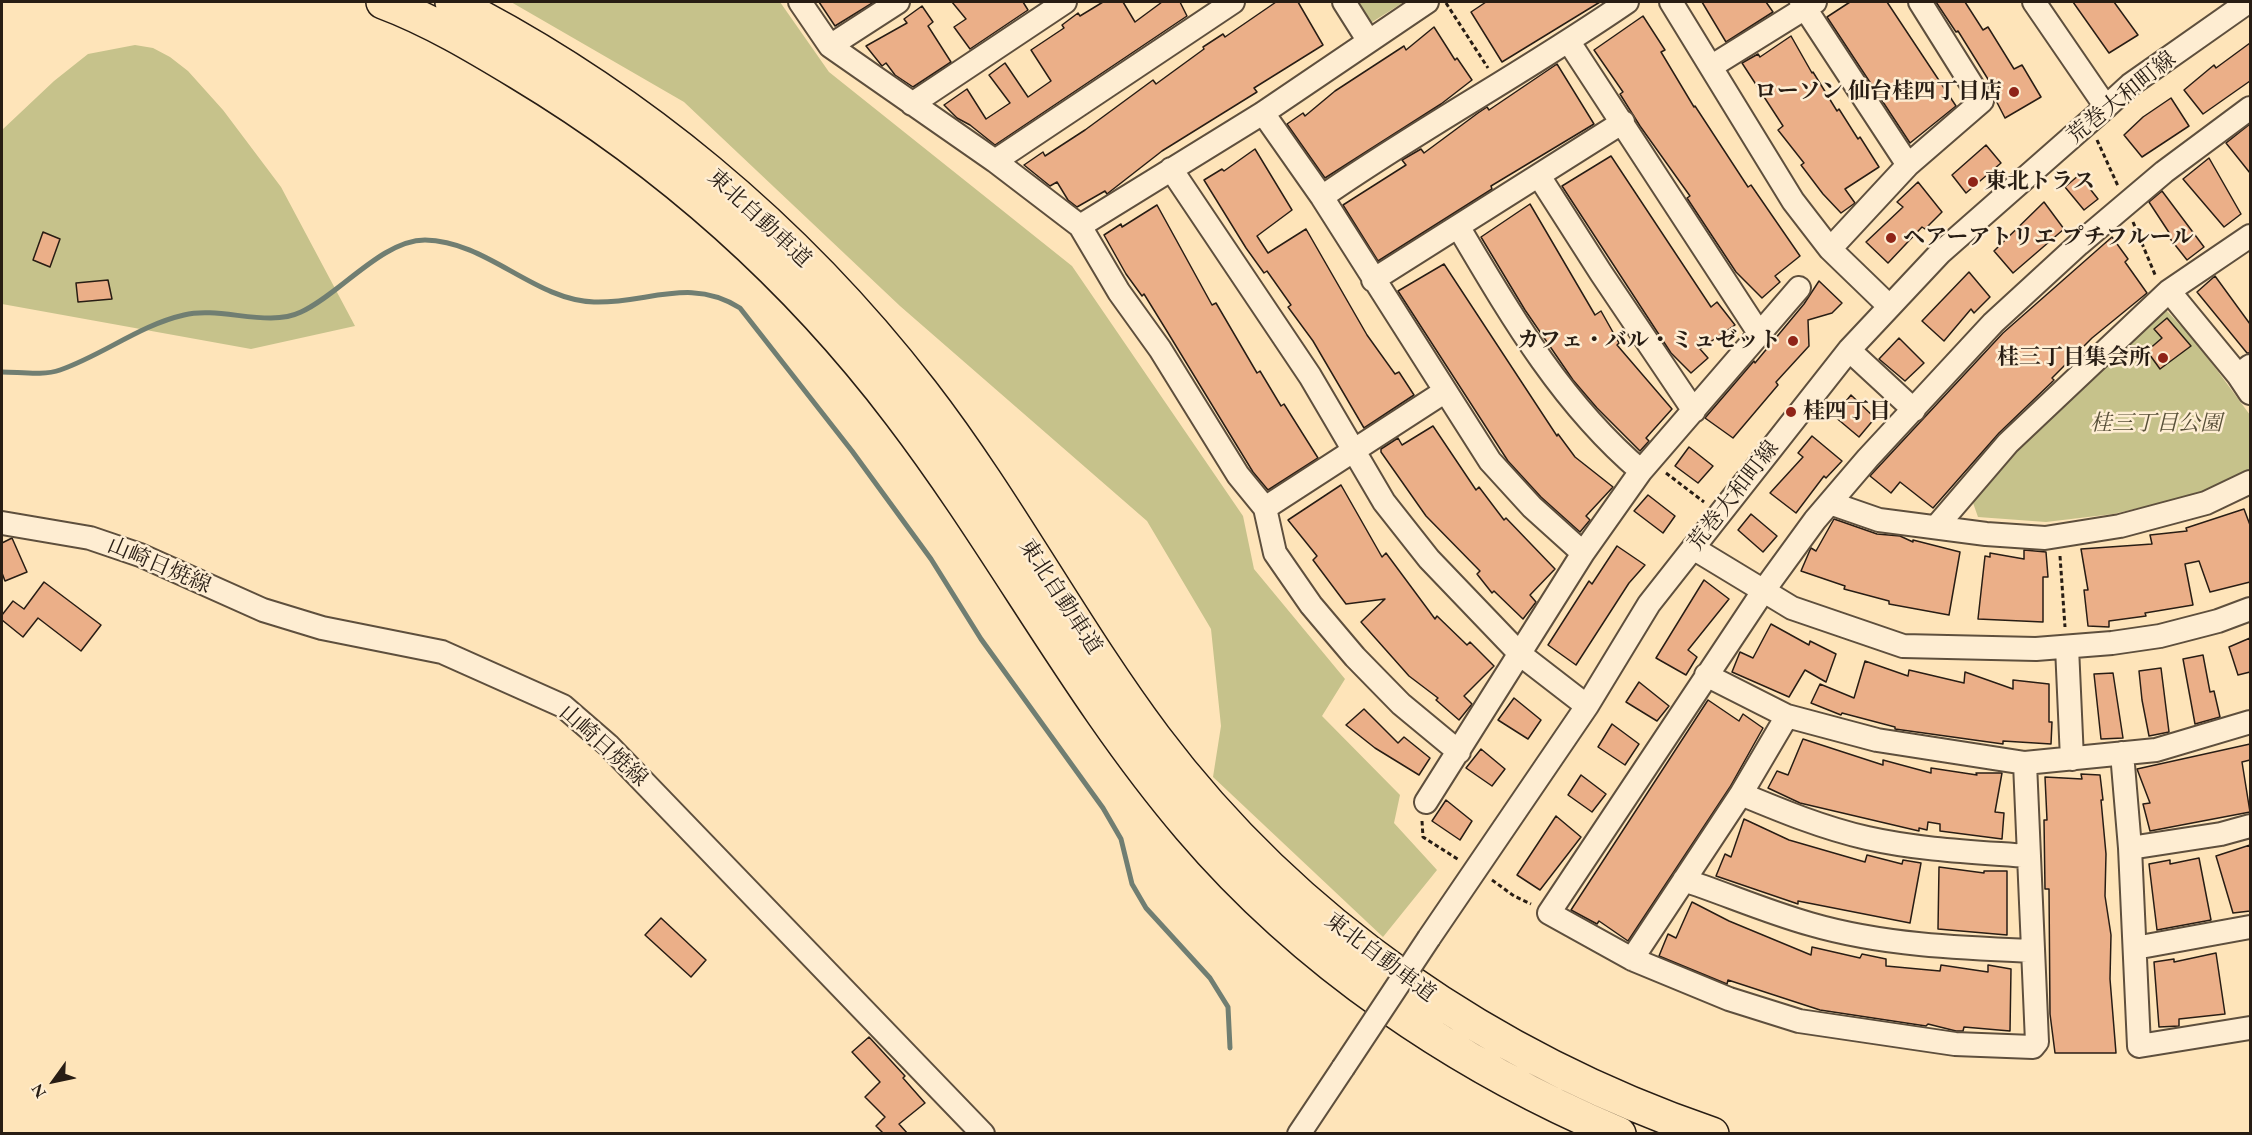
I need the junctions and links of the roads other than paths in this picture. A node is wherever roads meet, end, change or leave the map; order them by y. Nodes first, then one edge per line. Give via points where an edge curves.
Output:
1 (383, 2) edge
2 (452, 2) edge
3 (800, 2) edge
4 (898, 2) edge
5 (1065, 2) edge
6 (1344, 2) edge
7 (1427, 2) edge
8 (1627, 2) edge
9 (1671, 2) edge
10 (1920, 2) edge
11 (2034, 2) edge
12 (2248, 2) edge
13 (1807, 4) edge
14 (1220, 5) edge
15 (1368, 40) junction
16 (1569, 42) junction
17 (830, 46) junction
18 (1712, 66) junction
19 (912, 105) junction
20 (2106, 107) junction
21 (2250, 108) edge
22 (1263, 113) junction
23 (1623, 122) junction
24 (995, 161) junction
25 (1908, 165) junction
26 (1171, 169) junction
27 (1539, 176) junction
28 (1322, 197) junction
29 (1080, 226) junction
30 (1459, 228) junction
31 (2250, 236) edge
32 (1830, 249) junction
33 (1373, 280) junction
34 (1799, 288) dead end
35 (2169, 291) junction
36 (1889, 306) junction
37 (1759, 333) junction
38 (1849, 350) junction
39 (2246, 378) edge
40 (1444, 392) junction
41 (1914, 410) junction
42 (1694, 411) junction
43 (1353, 452) junction
44 (1646, 466) junction
45 (2250, 482) edge
46 (1830, 503) junction
47 (1265, 508) junction
48 (2, 523) edge
49 (1936, 527) junction
50 (1693, 548) junction
51 (1583, 553) junction
52 (1764, 590) junction
53 (2250, 609) edge
54 (2067, 646) junction
55 (1521, 655) junction
56 (1706, 675) junction
57 (1587, 706) junction
58 (1787, 716) junction
59 (2250, 722) edge
60 (1459, 752) junction
61 (2122, 753) junction
62 (2072, 759) junction
63 (2025, 763) junction
64 (1740, 794) junction
65 (1426, 802) dead end
66 (2250, 826) edge
67 (2130, 848) junction
68 (2028, 856) junction
69 (1684, 880) junction
70 (2250, 927) edge
71 (2135, 948) junction
72 (2033, 951) junction
73 (1632, 959) junction
74 (2250, 1028) edge
75 (983, 1134) edge
76 (1299, 1134) edge
77 (1619, 1134) edge
78 (1712, 1134) edge

1 - 77 highway, 東北自動車道 via 481,50 565,101 636,150 776,271 901,415 1079,683 1136,761 1192,831 1253,895 1352,981 1415,1024 1533,1095
2 - 78 highway, 東北自動車道 via 582,76 653,126 722,182 803,258 923,394 1155,738 1220,817 1294,892 1476,1026 1606,1094
3 - 17 street
4 - 17 street
5 - 19 street
6 - 15 street
7 - 15 street
8 - 16 street
9 - 18 street
10 - 25 street via 1982,101
11 - 20 street
12 - 20 street, 荒巻大和町線
13 - 18 street
13 - 25 street
14 - 24 street
15 - 22 street
16 - 23 street
16 - 28 street via 1375,160
17 - 19 street
18 - 32 street via 1793,201
19 - 24 street
20 - 36 street, 荒巻大和町線 via 1940,253
21 - 41 street via 2164,172 2079,244 1993,323
22 - 26 street
22 - 28 street
23 - 27 street
23 - 37 street
24 - 29 street
25 - 32 street
26 - 29 street
26 - 43 street via 1310,376
27 - 30 street
27 - 42 street
28 - 33 street
29 - 47 street via 1238,475
30 - 33 street
30 - 44 street via 1520,330 1573,403 1607,442
31 - 35 street
32 - 36 street
33 - 40 street
34 - 37 street
35 - 39 street
35 - 49 street via 2008,443
36 - 38 street, 荒巻大和町線
37 - 42 street
38 - 41 street
38 - 50 street, 荒巻大和町線
40 - 43 street
40 - 51 street via 1490,461 1532,507
41 - 46 street
42 - 44 street
43 - 47 street
43 - 55 street via 1384,502 1429,559
44 - 51 street
45 - 49 street via 2206,503 2120,526 2045,538
46 - 49 street via 1879,520
46 - 52 street
47 - 60 street via 1275,553 1311,605 1401,704
48 - 75 street, 山崎日焼線 via 90,538 140,555 263,610 322,628 442,652 563,706 608,745
50 - 52 street
50 - 57 street, 荒巻大和町線 via 1649,604
51 - 55 street
52 - 54 street via 1792,608 1903,646
52 - 56 street
53 - 54 street via 2160,636
54 - 62 street
55 - 57 street
55 - 60 street
56 - 58 street
56 - 73 street via 1549,913
57 - 76 street, 荒巻大和町線, bridge
58 - 63 street via 1877,740
58 - 64 street
59 - 61 street via 2156,750
60 - 65 street
61 - 62 street
61 - 67 street
62 - 63 street
63 - 68 street
64 - 68 street via 1796,817 1868,838 1947,850
64 - 69 street
66 - 67 street
67 - 71 street
68 - 72 street
69 - 72 street via 1810,925 1882,939
69 - 73 street
70 - 71 street
71 - 74 street via 2139,1046
72 - 73 street via 2037,1042 2033,1047 1955,1044 1799,1021 1729,999

